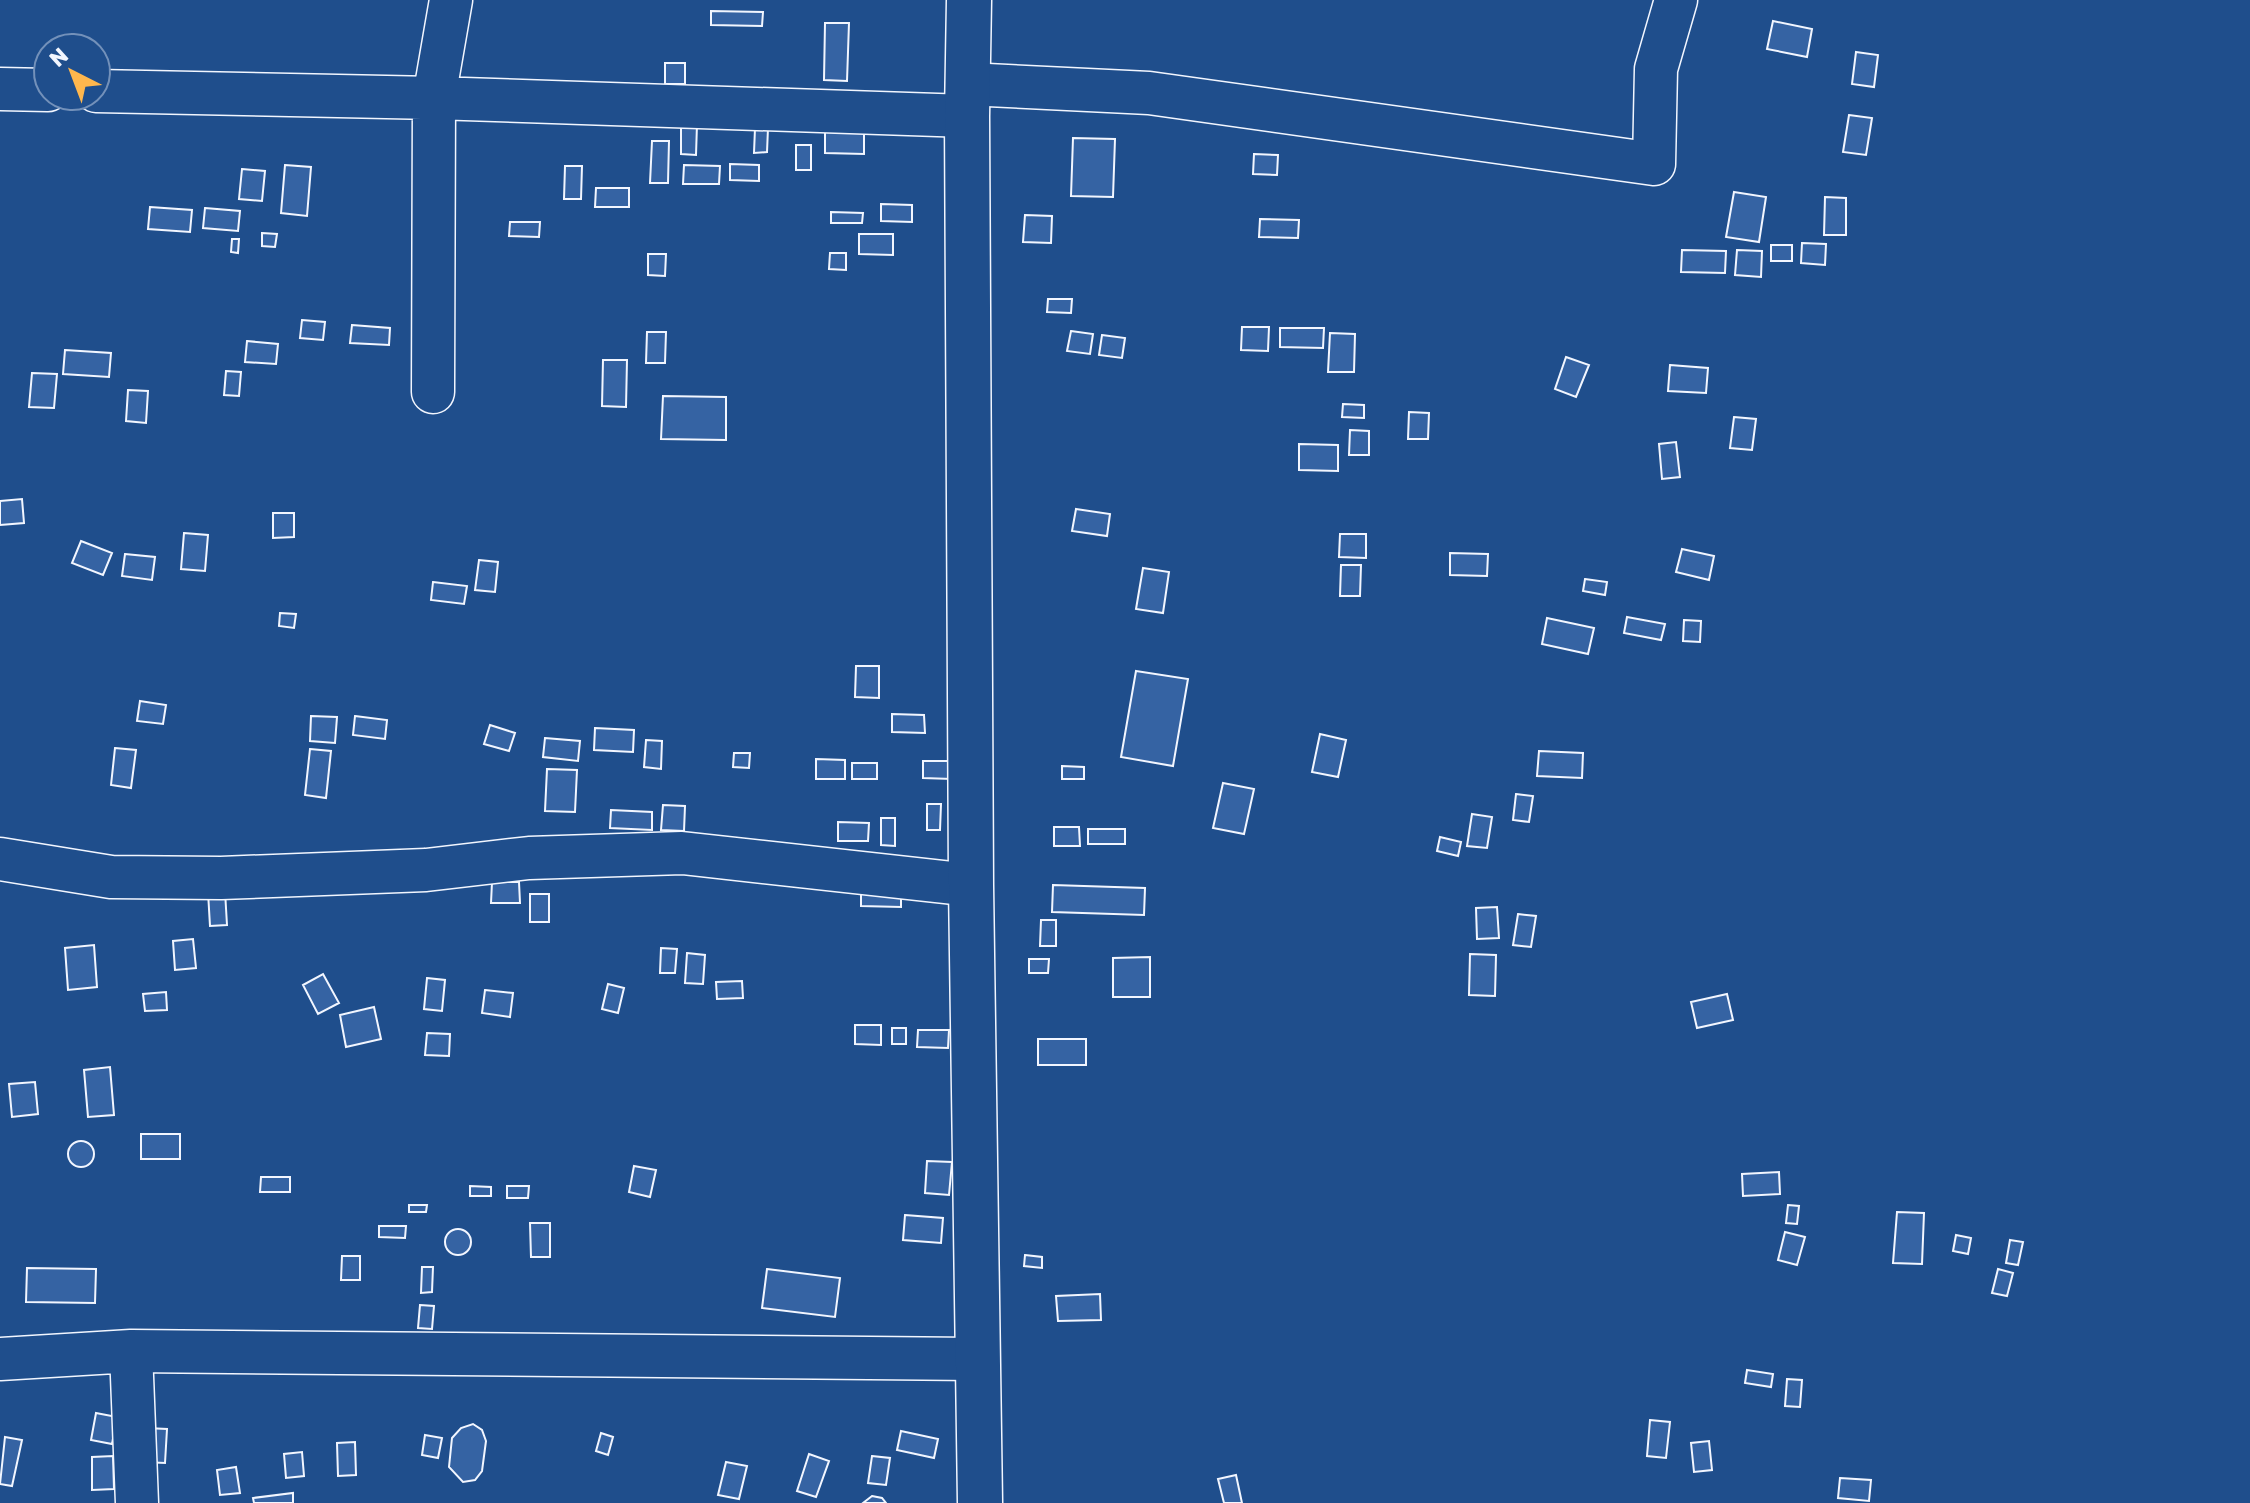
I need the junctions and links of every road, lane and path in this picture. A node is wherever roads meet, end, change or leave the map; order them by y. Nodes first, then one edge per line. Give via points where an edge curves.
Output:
1 (451, 0) edge
2 (969, 0) edge
3 (1676, 0) edge
4 (0, 89) edge
5 (32, 90) edge
6 (112, 91) edge
7 (434, 98) junction
8 (967, 100) junction
9 (433, 392) dead end
10 (0, 859) edge
11 (971, 885) junction
12 (131, 1351) junction
13 (0, 1359) edge
14 (976, 1359) junction
15 (137, 1503) edge
16 (980, 1503) edge

1 - 7 street
2 - 8 main road
3 - 8 street via 1656,69 1654,164 1149,93
4 - 5 street
6 - 7 street
7 - 8 street
7 - 9 street
8 - 11 main road
10 - 11 street via 111,877 221,878 682,853
11 - 14 main road
12 - 13 street
12 - 14 street
12 - 15 street
14 - 16 main road

